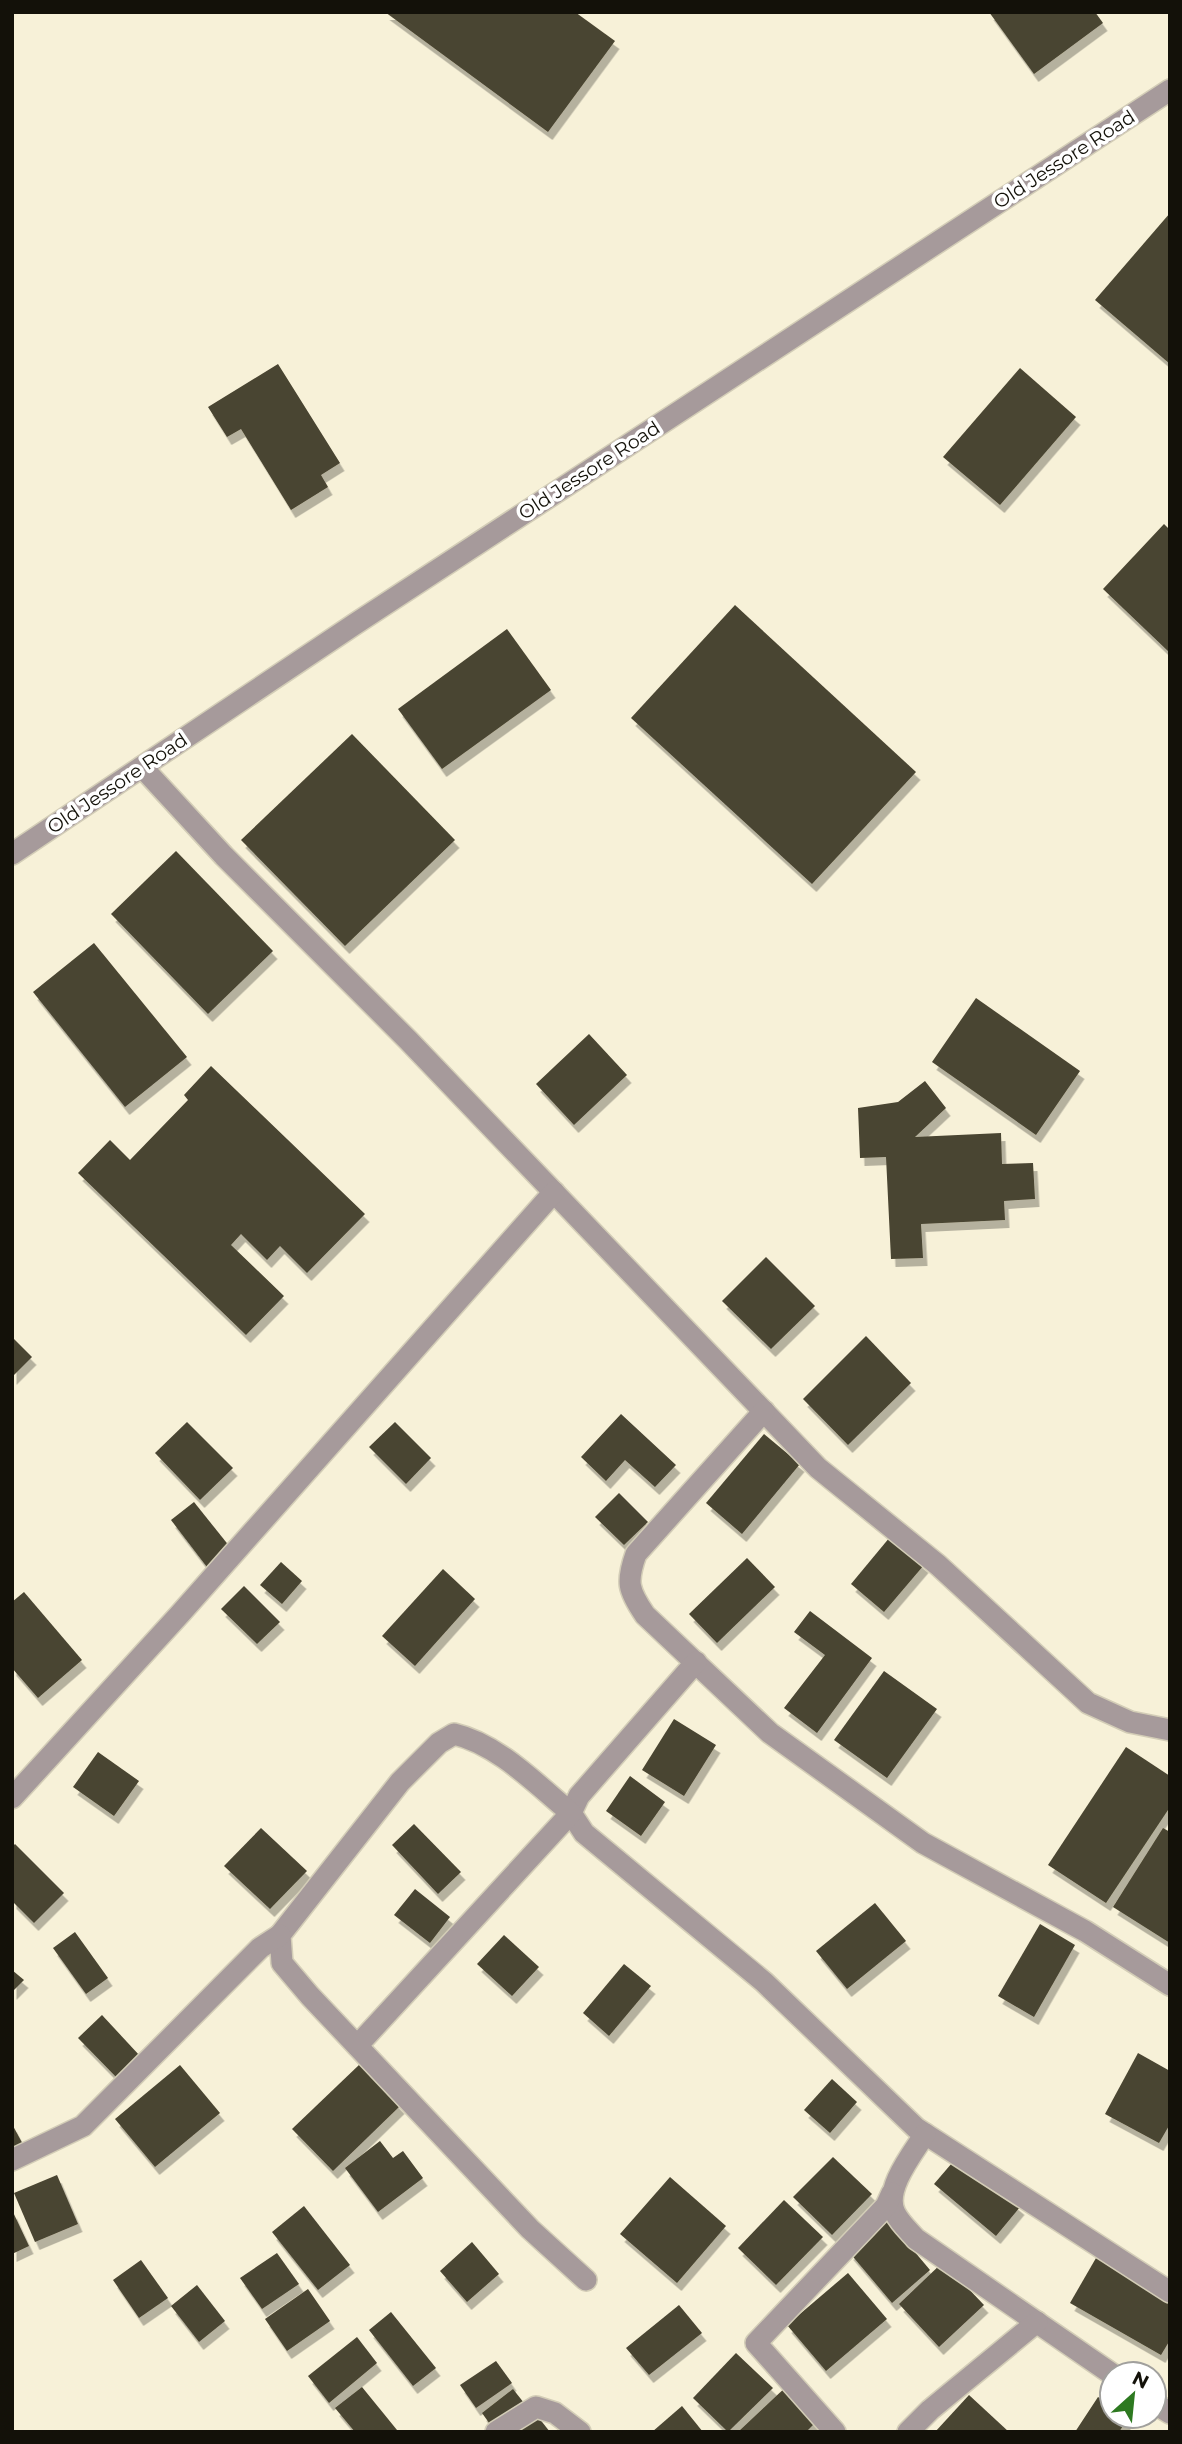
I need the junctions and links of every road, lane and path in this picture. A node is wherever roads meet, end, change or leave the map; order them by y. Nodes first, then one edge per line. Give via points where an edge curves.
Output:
1 (1170, 90) edge
2 (142, 767) junction
3 (12, 854) edge
4 (554, 1192) junction
5 (764, 1411) junction
6 (696, 1662) junction
7 (1167, 1726) edge
8 (12, 1798) edge
9 (571, 1813) junction
10 (280, 1935) junction
11 (1170, 1985) edge
12 (357, 2046) junction
13 (925, 2134) junction
14 (12, 2160) edge
15 (892, 2193) junction
16 (586, 2280) dead end
17 (1170, 2292) edge
18 (1037, 2322) junction
19 (1098, 2364) edge
20 (495, 2432) edge
21 (580, 2432) edge
22 (835, 2432) edge
23 (908, 2432) edge

1 - 2 street, Old Jessore Road
2 - 3 street, Old Jessore Road
2 - 4 street via 223,856
4 - 5 street
4 - 8 street
5 - 6 street via 636,1554 628,1575 632,1595 645,1615
5 - 7 street via 818,1468 938,1565 1088,1703 1130,1722
6 - 9 street via 579,1796
6 - 11 street via 770,1733 923,1843 1084,1931
9 - 10 street via 489,1748 454,1734 400,1782
9 - 12 street
9 - 13 street via 583,1833 764,1982
10 - 12 street via 282,1963
10 - 14 street via 260,1948 83,2126
12 - 16 street via 530,2229
13 - 15 street
13 - 17 street
15 - 18 street via 893,2211 916,2239
15 - 22 street via 886,2206 756,2343
18 - 19 street
18 - 23 street
20 - 21 street via 536,2407 555,2413

